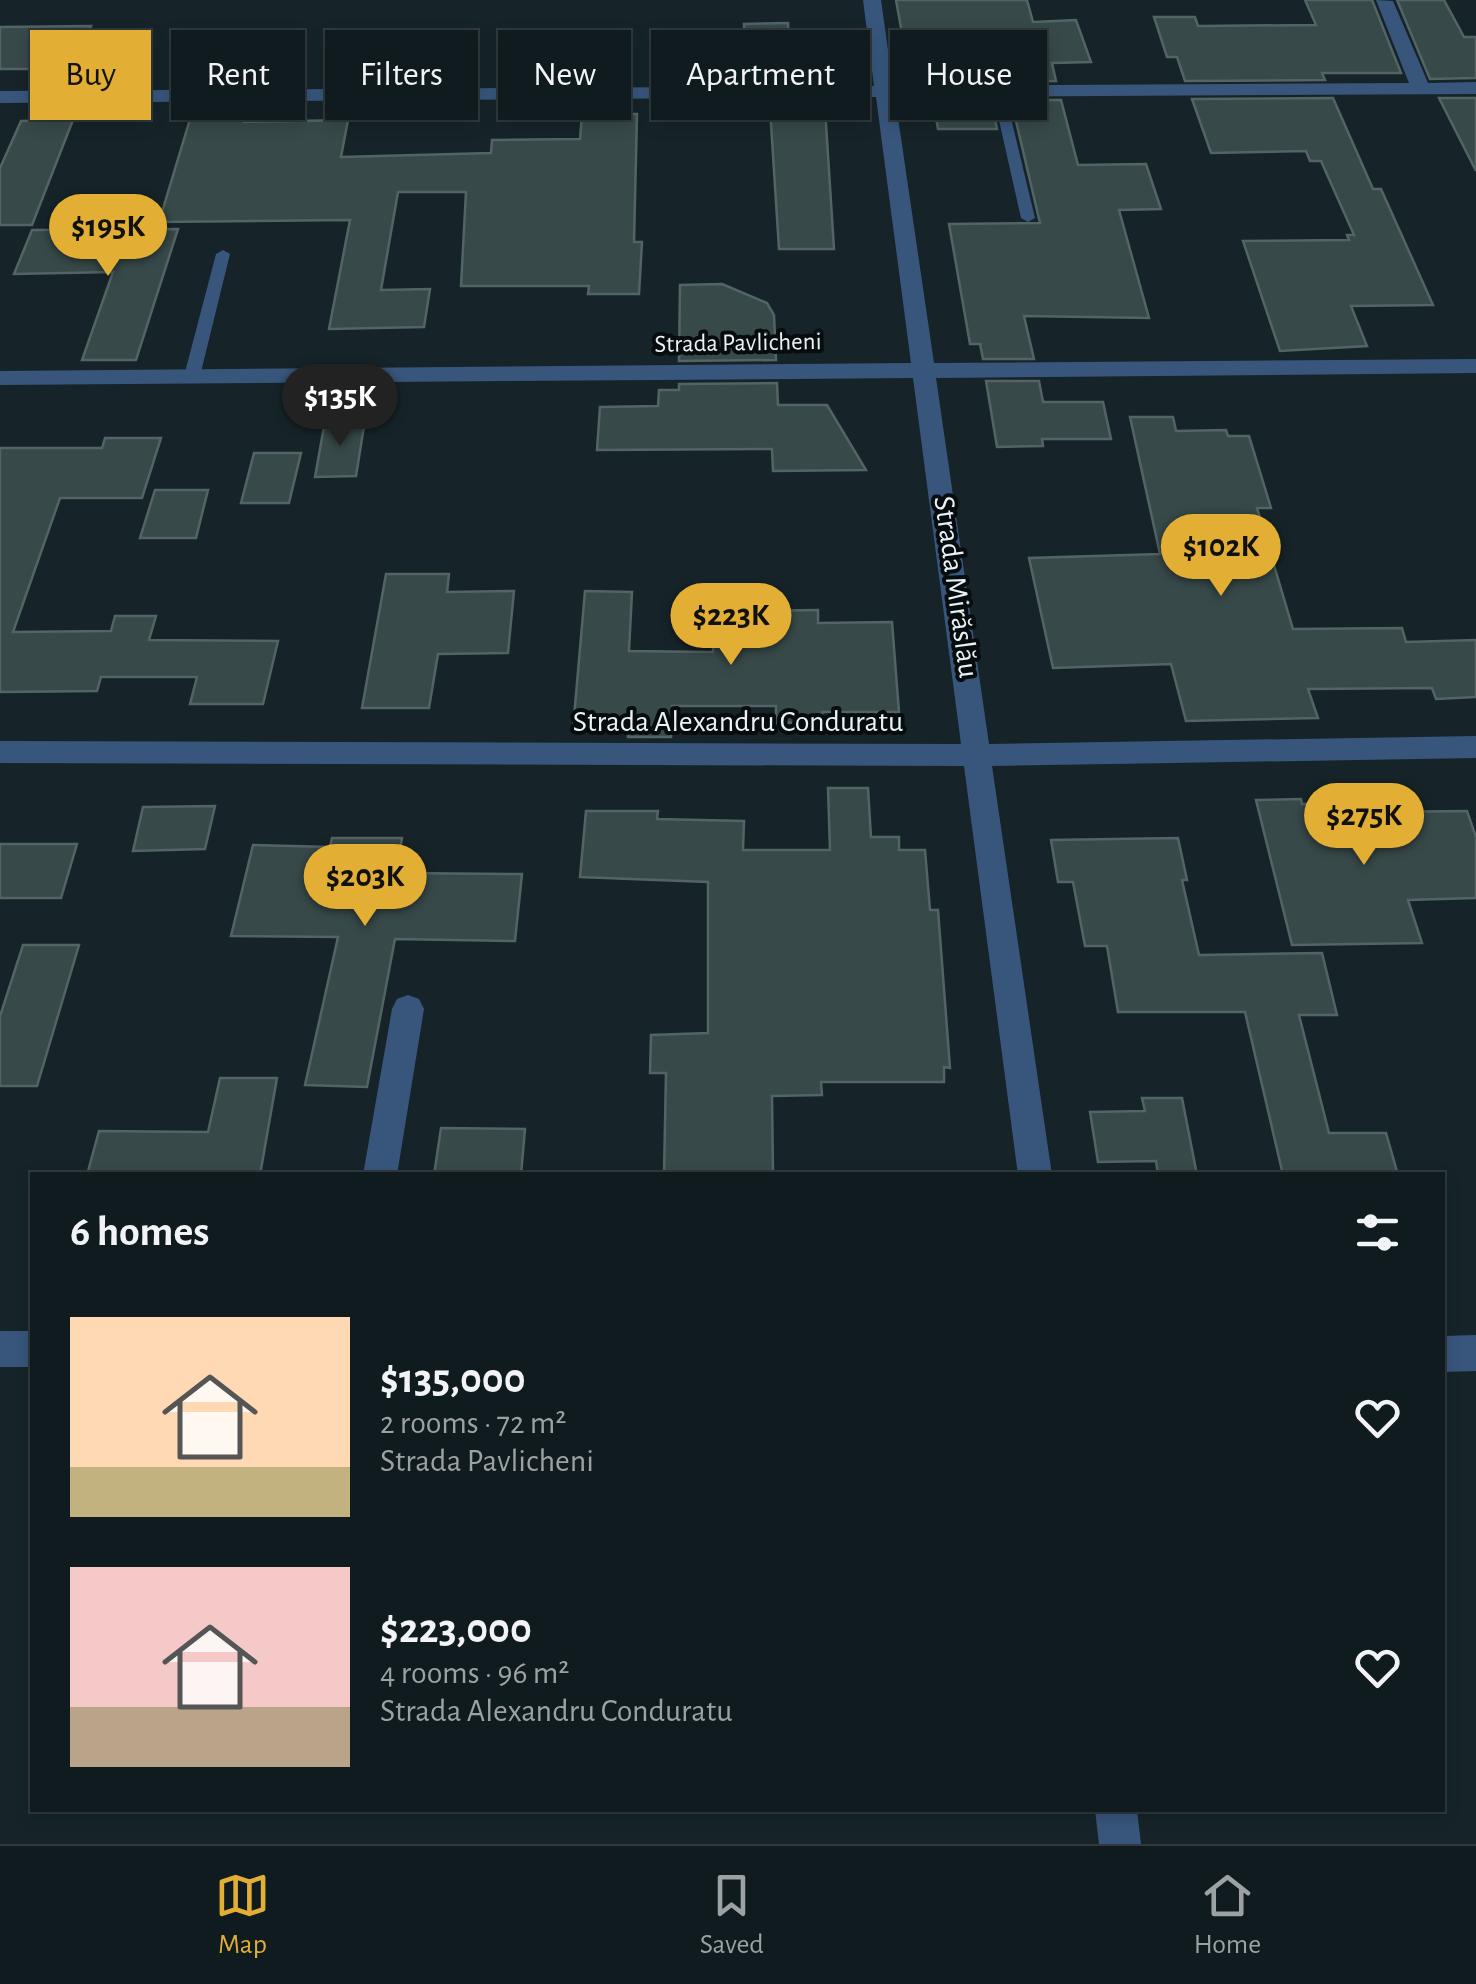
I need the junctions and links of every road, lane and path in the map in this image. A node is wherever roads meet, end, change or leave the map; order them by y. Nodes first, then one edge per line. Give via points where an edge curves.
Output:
1 (872, 0) edge
2 (1384, 1) edge
3 (1421, 88) junction
4 (1476, 88) edge
5 (1047, 89) edge
6 (883, 90) junction
7 (890, 90) edge
8 (0, 97) edge
9 (1005, 120) edge
10 (1028, 218) dead end
11 (223, 254) dead end
12 (1476, 366) edge
13 (925, 369) junction
14 (192, 376) junction
15 (0, 378) edge
16 (1476, 748) edge
17 (0, 752) edge
18 (980, 755) junction
19 (408, 1009) dead end
20 (381, 1172) edge
21 (1035, 1172) edge
22 (0, 1349) edge
23 (30, 1350) edge
24 (1476, 1353) edge
25 (1445, 1354) edge
26 (1116, 1812) edge
27 (1120, 1844) edge

1 - 6 street, Strada Mirăslău
2 - 3 street
3 - 4 street
3 - 5 street
6 - 7 street
6 - 8 street
6 - 13 street, Strada Mirăslău
9 - 10 lane
11 - 14 lane
12 - 13 street, Strada Pavlicheni
13 - 14 street, Strada Pavlicheni
13 - 18 street, Strada Mirăslău
14 - 15 street, Strada Pavlicheni
16 - 18 street, Strada Alexandru Conduratu
17 - 18 street, Strada Alexandru Conduratu
18 - 21 street, Strada Mirăslău
19 - 20 street
22 - 23 street
24 - 25 street
26 - 27 street

